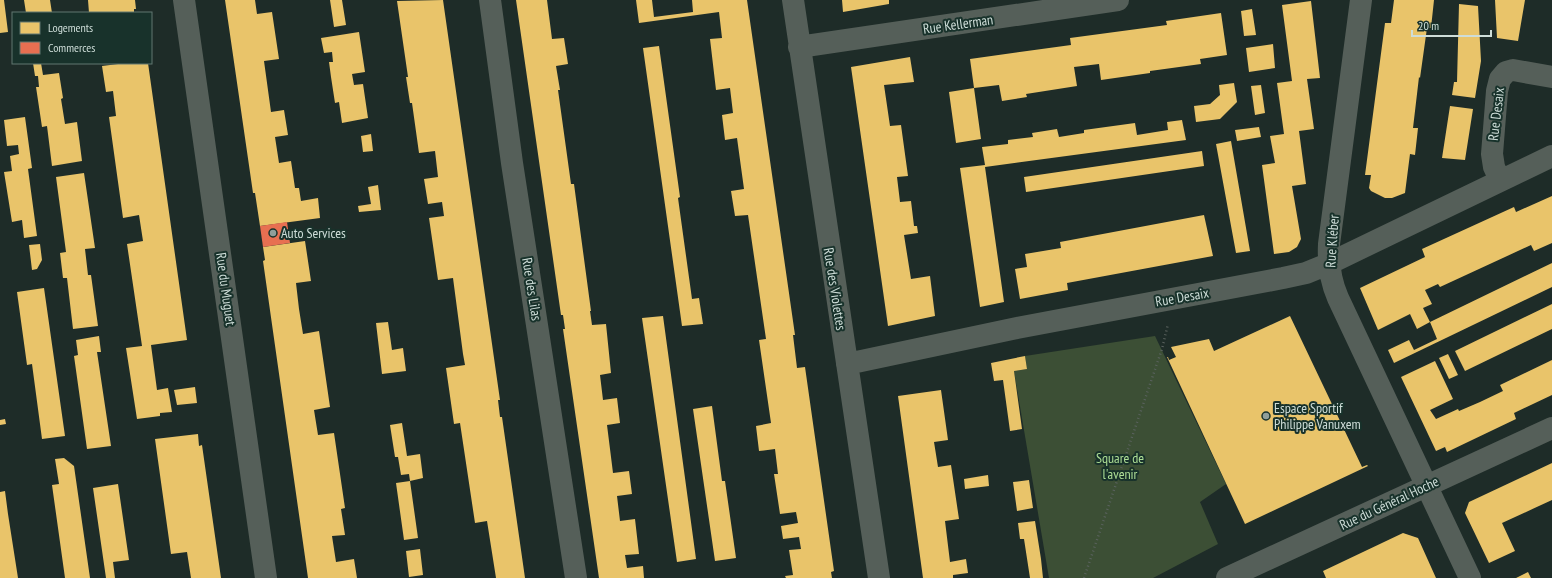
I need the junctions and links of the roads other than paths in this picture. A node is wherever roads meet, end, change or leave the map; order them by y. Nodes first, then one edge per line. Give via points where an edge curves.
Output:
1 (184, 0) edge
2 (490, 0) edge
3 (792, 0) edge
4 (1118, 0) edge
5 (1361, 0) edge
6 (799, 47) junction
7 (1552, 77) edge
8 (1552, 156) edge
9 (1500, 180) junction
10 (1328, 264) junction
11 (847, 364) junction
12 (1552, 428) edge
13 (1426, 487) junction
14 (266, 578) edge
15 (576, 578) edge
16 (880, 578) edge
17 (1227, 578) edge
18 (1470, 578) edge

1 - 14 street, Rue du Muguet
2 - 15 street, Rue des Lilas via 512,163
3 - 6 street, Rue des Violettes
4 - 6 street, Rue Kellerman
5 - 10 street, Rue Kléber
6 - 11 street, Rue des Violettes
7 - 9 street, Rue Desaix via 1513,70 1506,72 1500,79 1492,154
8 - 9 street, Rue Desaix
9 - 10 street, Rue Desaix
10 - 11 street, Rue Desaix via 1283,278 1017,328
10 - 13 street, Rue Kléber via 1338,298
11 - 16 street, Rue des Violettes
12 - 13 street, Rue du Général Hoche
13 - 17 street, Rue du Général Hoche
13 - 18 street, Rue Kléber

